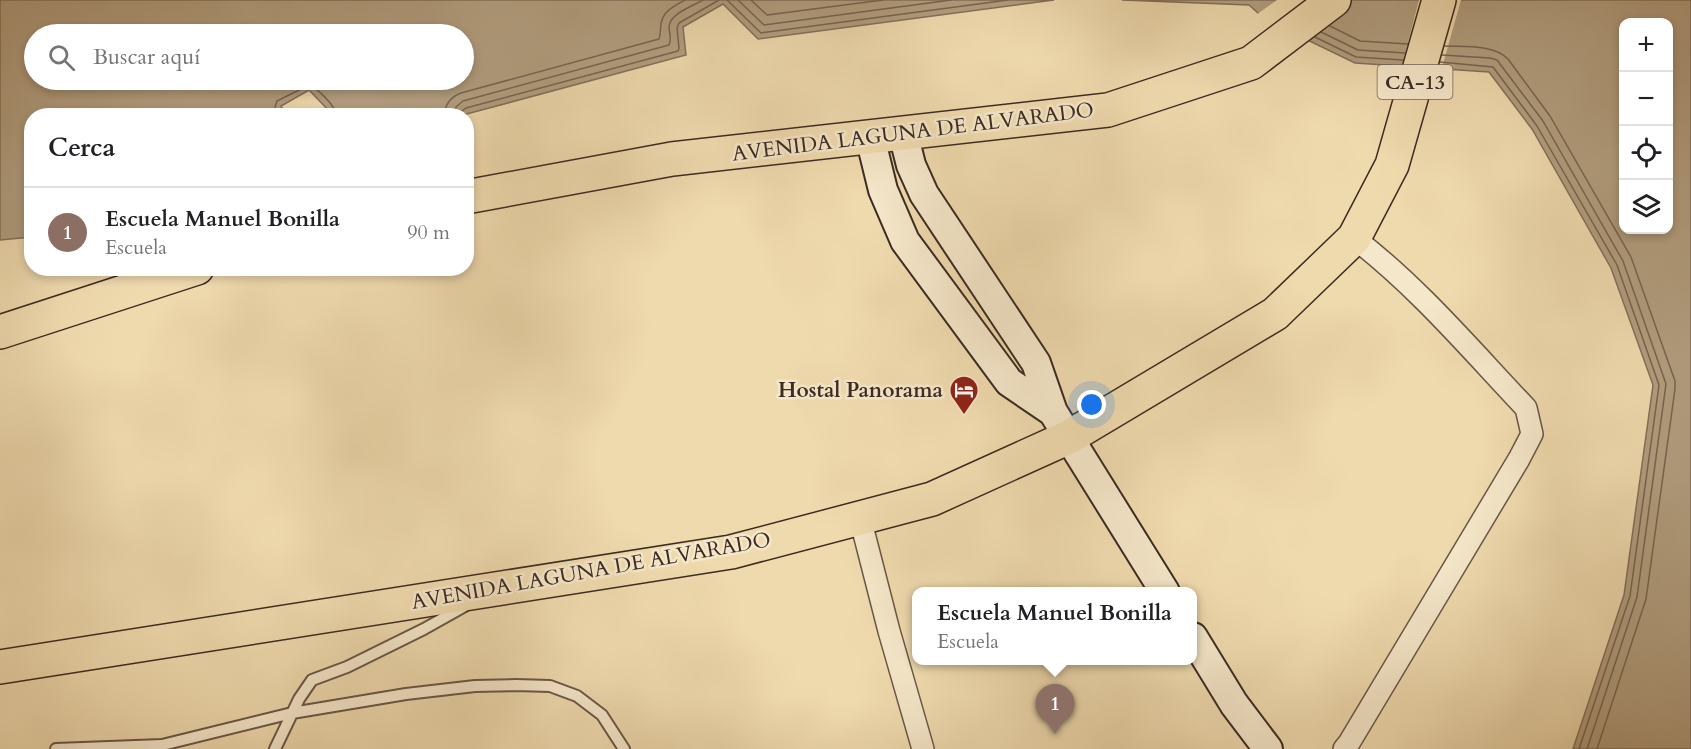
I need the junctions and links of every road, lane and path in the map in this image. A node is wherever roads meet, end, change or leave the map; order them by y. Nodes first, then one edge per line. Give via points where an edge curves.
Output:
1 (1334, 0) edge
2 (1439, 0) edge
3 (903, 133) junction
4 (870, 137) junction
5 (474, 196) edge
6 (1354, 238) junction
7 (172, 276) edge
8 (0, 332) edge
9 (1061, 424) junction
10 (860, 518) junction
11 (1163, 587) edge
12 (497, 588) junction
13 (1197, 644) edge
14 (0, 666) edge
15 (292, 712) junction
16 (56, 749) edge
17 (275, 749) edge
18 (624, 749) edge
19 (923, 749) edge
20 (1268, 749) edge
21 (1344, 749) edge

1 - 3 main road, AVENIDA LAGUNA DE ALVARADO via 1251,63 1108,110
2 - 6 main road, AVENIDA LAGUNA DE ALVARADO / CA-13 via 1392,165
3 - 4 main road, AVENIDA LAGUNA DE ALVARADO
3 - 9 main road via 924,194 1036,363
4 - 5 main road, AVENIDA LAGUNA DE ALVARADO via 672,159
4 - 9 main road via 883,190 904,241 1009,382
6 - 9 main road, AVENIDA LAGUNA DE ALVARADO via 1275,314
6 - 21 street via 1416,292 1526,408 1532,434
7 - 8 main road
9 - 10 main road, AVENIDA LAGUNA DE ALVARADO via 932,499
9 - 11 main road
10 - 12 main road, AVENIDA LAGUNA DE ALVARADO via 731,552
10 - 19 street
12 - 14 main road, AVENIDA LAGUNA DE ALVARADO
12 - 15 lane via 424,629 312,680
13 - 20 main road via 1234,704
15 - 16 lane via 162,745
15 - 17 lane
15 - 18 lane via 475,686 550,686 577,696 602,715

